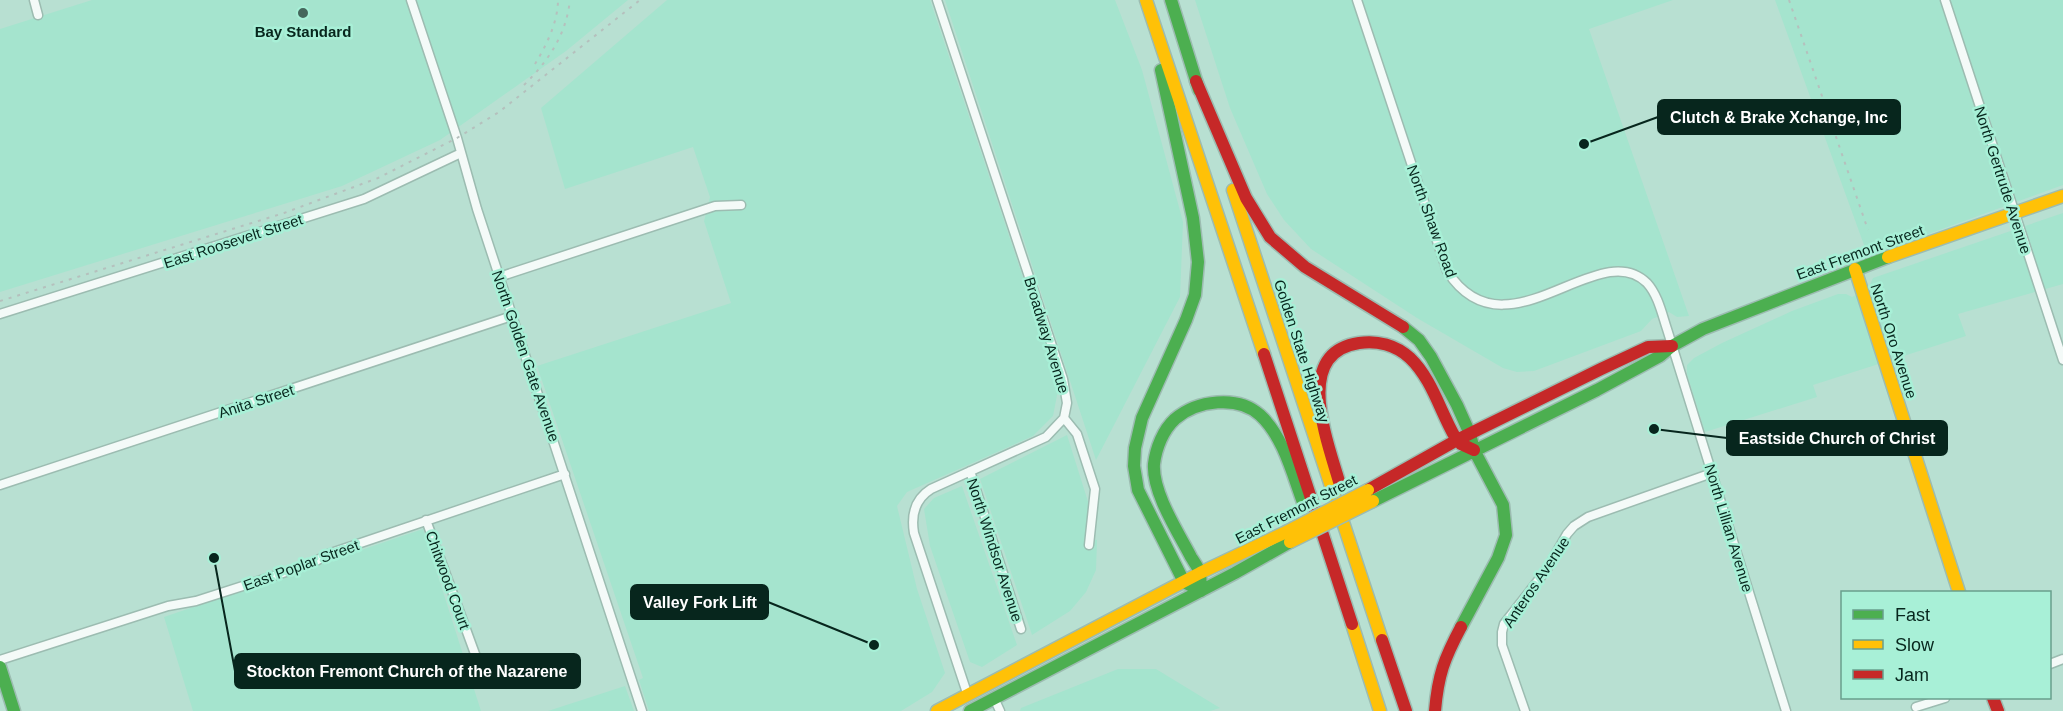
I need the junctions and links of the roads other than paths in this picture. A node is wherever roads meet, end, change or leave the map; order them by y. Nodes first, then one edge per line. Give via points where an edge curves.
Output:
1 (34, 0) edge
2 (411, 0) edge
3 (937, 0) edge
4 (1171, 0) edge
5 (1357, 0) edge
6 (1945, 0) edge
7 (1147, 3) edge
8 (38, 15) dead end
9 (1196, 81) junction
10 (461, 153) junction
11 (2063, 196) edge
12 (741, 205) dead end
13 (2013, 212) junction
14 (1855, 269) junction
15 (499, 277) junction
16 (0, 314) edge
17 (512, 316) junction
18 (1672, 346) junction
19 (2063, 360) edge
20 (1064, 418) junction
21 (1470, 434) junction
22 (1457, 440) junction
23 (1474, 450) junction
24 (970, 471) junction
25 (1712, 473) junction
26 (565, 474) junction
27 (0, 485) edge
28 (1370, 495) junction
29 (1338, 508) junction
30 (426, 520) junction
31 (1287, 538) junction
32 (1089, 545) dead end
33 (1335, 569) junction
34 (1200, 573) junction
35 (1184, 582) junction
36 (1201, 591) junction
37 (1959, 591) edge
38 (1021, 629) dead end
39 (0, 660) edge
40 (0, 667) edge
41 (482, 674) dead end
42 (988, 684) junction
43 (968, 696) junction
44 (994, 698) junction
45 (5, 699) edge
46 (1942, 699) edge
47 (1916, 707) dead end
48 (14, 711) edge
49 (642, 711) edge
50 (937, 711) edge
51 (970, 711) edge
52 (1000, 711) edge
53 (1380, 711) edge
54 (1406, 711) edge
55 (1435, 711) edge
56 (1525, 711) edge
57 (1786, 711) edge

1 - 8 street
2 - 10 street, North Golden Gate Avenue
3 - 20 street, Broadway Avenue via 1063,379 1067,403
4 - 9 main road, Golden State Highway
5 - 18 street, North Shaw Road via 1447,271 1455,283 1482,302 1509,305 1608,272 1628,272 1652,290
6 - 13 street, North Gertrude Avenue
7 - 33 main road
7 - 35 main road via 1193,219 1198,262 1195,295 1142,418 1134,466 1138,490
9 - 21 main road via 1246,198 1266,231 1294,260 1419,340 1441,374
9 - 29 main road, Golden State Highway
10 - 15 street, North Golden Gate Avenue
10 - 16 street, East Roosevelt Street via 364,199
11 - 13 main road, East Fremont Street
12 - 15 street via 708,208
13 - 14 main road, East Fremont Street
13 - 19 street, North Gertrude Avenue
14 - 18 main road, East Fremont Street via 1703,329
14 - 37 main road, North Oro Avenue
15 - 17 street, North Golden Gate Avenue
17 - 26 street, North Golden Gate Avenue
17 - 27 street, Anita Street
18 - 21 main road, East Fremont Street via 1648,347
18 - 23 main road, East Fremont Street via 1598,390
18 - 25 street, North Lillian Avenue
20 - 24 street via 1038,441
20 - 32 street via 1077,434 1095,489
21 - 22 main road, East Fremont Street
21 - 23 main road
22 - 23 main road
22 - 28 main road, East Fremont Street
22 - 29 main road via 1429,382 1406,353 1377,342 1343,347 1332,357 1319,382 1320,409 1341,492
23 - 28 main road, East Fremont Street
23 - 55 main road via 1503,505 1506,535 1498,558 1447,654 1437,683
24 - 38 street, North Windsor Avenue
24 - 43 street via 926,492 918,501 912,520
25 - 56 street, Anteros Avenue via 1588,517 1567,534 1502,632 1502,645
25 - 57 street, North Lillian Avenue
26 - 30 street, East Poplar Street
26 - 49 street, North Golden Gate Avenue
28 - 31 main road, East Fremont Street, bridge
29 - 54 main road, Golden State Highway
30 - 39 street, East Poplar Street via 328,554 311,564
30 - 41 street, Chitwood Court
31 - 34 main road, East Fremont Street
31 - 36 main road, East Fremont Street
33 - 34 main road via 1319,547 1290,469 1267,424 1259,414 1242,405 1223,402 1198,406 1176,419 1161,438 1154,461 1158,487
33 - 53 main road
34 - 35 main road, East Fremont Street
34 - 36 main road
35 - 36 main road
35 - 42 main road, East Fremont Street
36 - 44 main road, East Fremont Street
40 - 45 main road
42 - 43 main road, East Fremont Street
42 - 44 main road
43 - 50 main road, East Fremont Street
44 - 51 main road, East Fremont Street
44 - 52 street
45 - 48 main road
46 - 47 street

